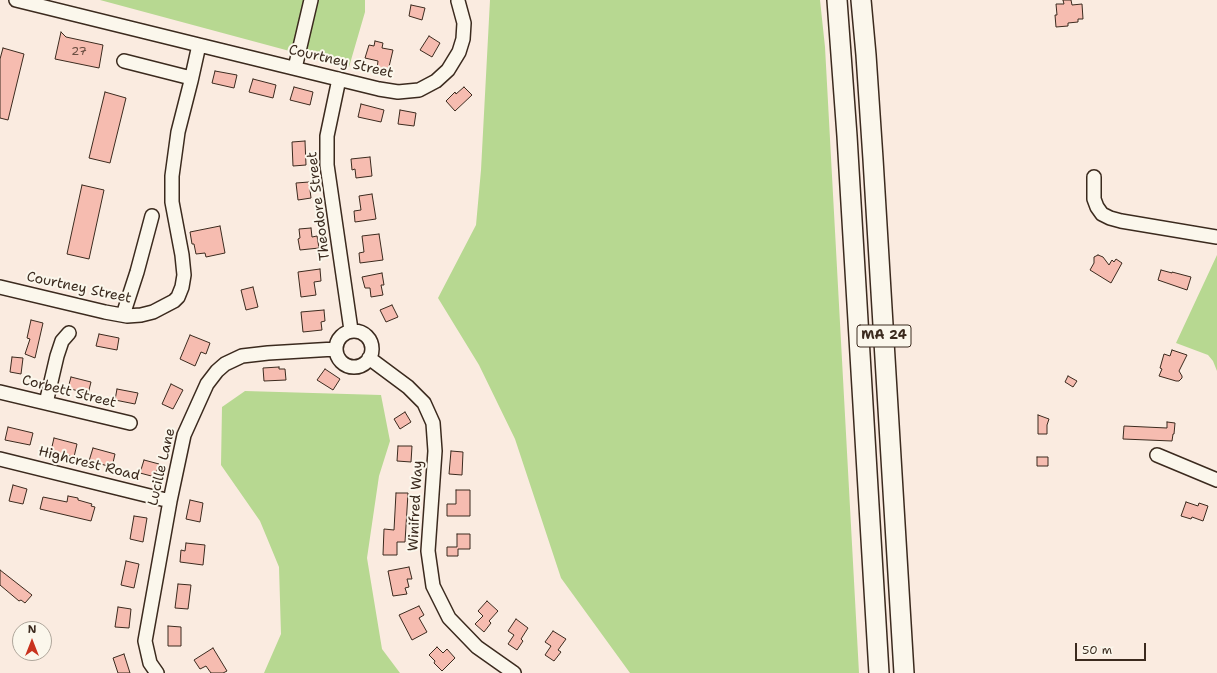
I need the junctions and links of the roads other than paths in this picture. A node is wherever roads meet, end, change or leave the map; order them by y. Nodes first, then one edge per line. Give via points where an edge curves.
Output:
1 (16, 0) edge
2 (311, 0) edge
3 (837, 0) edge
4 (861, 0) edge
5 (458, 1) dead end
6 (35, 2) edge
7 (199, 44) junction
8 (124, 61) dead end
9 (295, 68) junction
10 (191, 78) junction
11 (339, 79) junction
12 (1094, 177) dead end
13 (152, 216) dead end
14 (1217, 237) edge
15 (0, 287) edge
16 (123, 315) junction
17 (351, 330) junction
18 (69, 333) dead end
19 (335, 349) junction
20 (369, 358) junction
21 (0, 392) edge
22 (46, 403) junction
23 (130, 423) dead end
24 (1157, 455) dead end
25 (0, 459) edge
26 (1217, 480) edge
27 (170, 501) junction
28 (157, 673) edge
29 (514, 673) edge
30 (879, 673) edge
31 (904, 673) edge

1 - 6 street, Courtney Street
2 - 9 street
3 - 30 highway, MA 24 via 846,108
4 - 31 highway, MA 24 via 873,152
5 - 11 street, Courtney Street via 464,23 463,40 448,70 436,81 418,90 398,92
6 - 7 street, Courtney Street
7 - 9 street, Courtney Street
7 - 10 street, Courtney Street
8 - 10 street
9 - 11 street, Courtney Street
10 - 16 street, Courtney Street via 178,132 171,185 183,262 182,287 178,297 153,312
11 - 17 street, Theodore Street via 327,136 327,165
12 - 14 street via 1094,200 1102,214 1110,218
13 - 16 street
15 - 16 street, Courtney Street
17 - 19 street via 340,337
17 - 20 street via 361,332 369,339 372,348
18 - 22 street via 62,341 57,356
19 - 20 street via 341,362 349,366 363,364
19 - 27 street, Lucille Lane via 242,356 216,371 207,384 184,435
20 - 29 street, Winifred Way via 408,387 424,403 433,423 435,451 428,551 433,586 449,618 477,647
21 - 22 street, Corbett Street
22 - 23 street, Corbett Street
24 - 26 street
25 - 27 street, Highcrest Road
27 - 28 street, Lucille Lane via 145,641 150,663

